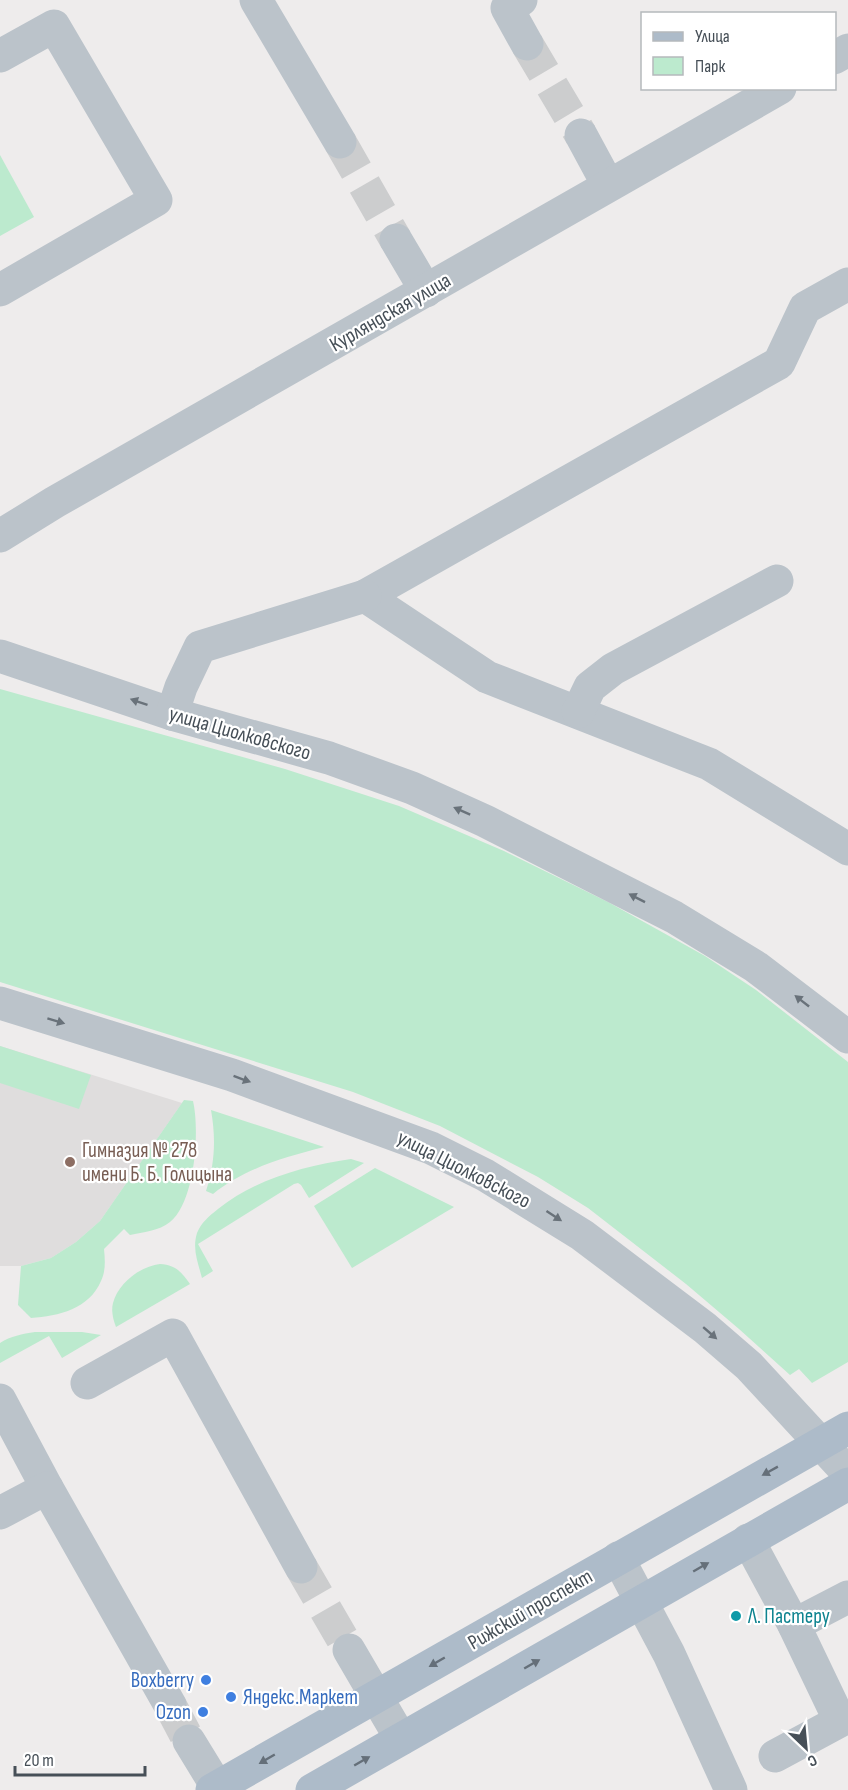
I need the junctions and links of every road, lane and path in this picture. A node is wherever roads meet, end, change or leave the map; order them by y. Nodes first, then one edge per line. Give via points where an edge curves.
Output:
1 (256, 0) edge
2 (510, 3) edge
3 (526, 44) tunnel mouth
4 (0, 57) edge
5 (776, 90) edge
6 (580, 135) tunnel mouth
7 (340, 142) tunnel mouth
8 (608, 185) junction
9 (396, 240) tunnel mouth
10 (848, 284) edge
11 (0, 290) edge
12 (426, 291) junction
13 (0, 536) edge
14 (777, 581) dead end
15 (365, 596) junction
16 (0, 656) edge
17 (578, 712) junction
18 (172, 714) junction
19 (848, 849) edge
20 (0, 1003) edge
21 (848, 1037) edge
22 (87, 1383) dead end
23 (0, 1400) edge
24 (835, 1435) edge
25 (848, 1473) edge
26 (848, 1484) edge
27 (47, 1488) junction
28 (0, 1513) edge
29 (748, 1540) junction
30 (618, 1558) junction
31 (301, 1567) tunnel mouth
32 (848, 1597) edge
33 (640, 1602) junction
34 (794, 1625) junction
35 (349, 1650) tunnel mouth
36 (377, 1696) junction
37 (170, 1706) tunnel mouth
38 (401, 1739) junction
39 (189, 1741) tunnel mouth
40 (775, 1756) dead end
41 (216, 1789) edge
42 (312, 1790) edge
43 (731, 1790) edge

1 - 7 street
2 - 3 street
4 - 11 street via 54,26 156,200
5 - 8 street, Курляндская улица
6 - 8 street
8 - 12 street, Курляндская улица
9 - 12 street
10 - 15 street via 804,308 779,363
12 - 13 street, Курляндская улица
14 - 17 street via 613,669 590,687
15 - 17 street via 487,677
15 - 18 street via 200,647
18 -> 16 street, улица Циолковского
17 - 19 street via 709,764
21 -> 18 street, улица Циолковского via 756,967 674,917 485,821 412,788 329,758
20 -> 24 street, улица Циолковского via 232,1075 430,1148 485,1175 582,1235 705,1328
22 - 31 street via 173,1335
23 - 27 street
24 - 25 street, улица Циолковского
24 -> 30 main road, Рижский проспект
26 - 29 main road
27 - 28 street
27 - 37 street
33 -> 29 main road
29 - 34 street
30 - 33 street
30 -> 36 main road, Рижский проспект
32 - 34 street
38 -> 33 main road
33 - 43 street via 669,1654
34 - 40 street via 840,1721
35 - 36 street
36 - 38 street
36 -> 41 main road, Рижский проспект
42 -> 38 main road
39 - 41 street

